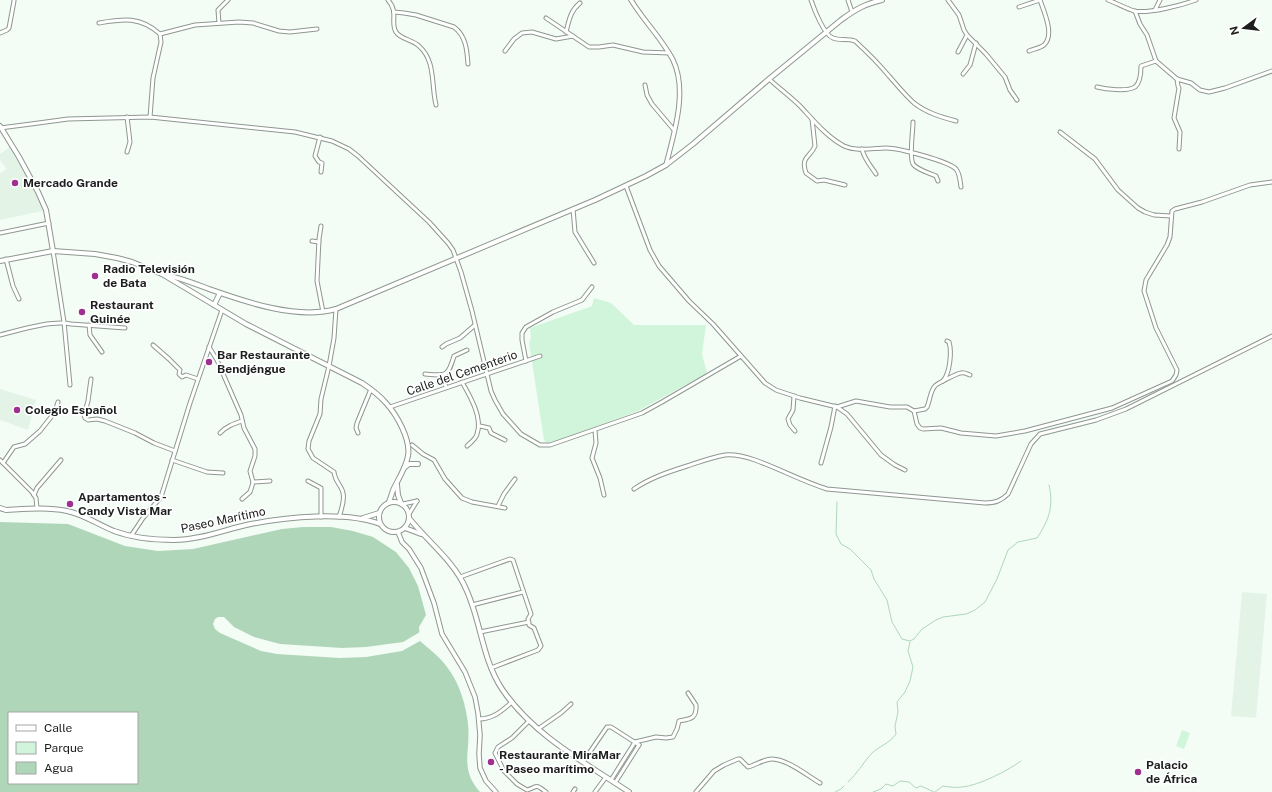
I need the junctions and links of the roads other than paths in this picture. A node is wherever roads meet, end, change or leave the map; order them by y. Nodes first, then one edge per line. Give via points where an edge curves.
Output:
1 (228, 0) edge
2 (388, 0) edge
3 (631, 0) edge
4 (811, 0) edge
5 (848, 0) edge
6 (881, 0) edge
7 (948, 0) edge
8 (1040, 0) edge
9 (1108, 0) edge
10 (1160, 0) edge
11 (1196, 0) edge
12 (14, 1) edge
13 (580, 3) dead end
14 (1019, 7) dead end
15 (1155, 10) junction
16 (1135, 11) junction
17 (394, 12) junction
18 (852, 12) junction
19 (546, 18) dead end
20 (99, 23) dead end
21 (219, 23) junction
22 (317, 29) dead end
23 (566, 32) junction
24 (826, 32) junction
25 (0, 33) edge
26 (160, 34) junction
27 (967, 35) junction
28 (573, 36) junction
29 (976, 44) junction
30 (505, 50) dead end
31 (1029, 51) dead end
32 (958, 52) dead end
33 (669, 54) junction
34 (1156, 61) junction
35 (468, 64) dead end
36 (1272, 71) edge
37 (963, 74) dead end
38 (1177, 79) junction
39 (769, 80) junction
40 (645, 85) dead end
41 (1097, 87) dead end
42 (1017, 100) dead end
43 (436, 104) dead end
44 (127, 117) junction
45 (150, 117) junction
46 (812, 119) junction
47 (956, 121) dead end
48 (913, 122) dead end
49 (0, 127) edge
50 (674, 130) junction
51 (1060, 132) dead end
52 (320, 138) junction
53 (862, 149) junction
54 (1179, 149) dead end
55 (127, 152) dead end
56 (912, 153) junction
57 (666, 165) junction
58 (321, 172) dead end
59 (876, 174) dead end
60 (938, 181) dead end
61 (1272, 182) edge
62 (845, 185) dead end
63 (626, 186) junction
64 (961, 186) dead end
65 (573, 209) junction
66 (1171, 216) junction
67 (49, 223) junction
68 (321, 226) dead end
69 (0, 233) edge
70 (312, 241) dead end
71 (318, 242) junction
72 (54, 252) junction
73 (457, 258) junction
74 (6, 259) junction
75 (0, 261) edge
76 (594, 263) dead end
77 (162, 274) junction
78 (592, 288) dead end
79 (220, 293) junction
80 (19, 299) dead end
81 (214, 305) junction
82 (336, 309) junction
83 (222, 310) junction
84 (323, 312) junction
85 (64, 322) junction
86 (89, 325) junction
87 (475, 325) junction
88 (125, 328) dead end
89 (0, 335) edge
90 (1272, 336) edge
91 (947, 340) dead end
92 (153, 345) dead end
93 (442, 347) dead end
94 (209, 348) junction
95 (467, 350) dead end
96 (102, 352) dead end
97 (540, 356) dead end
98 (741, 356) junction
99 (526, 361) junction
100 (329, 366) junction
101 (425, 374) dead end
102 (487, 374) junction
103 (442, 375) junction
104 (970, 375) dead end
105 (198, 379) junction
106 (91, 380) dead end
107 (462, 382) junction
108 (941, 382) junction
109 (70, 385) dead end
110 (446, 387) junction
111 (371, 389) junction
112 (794, 396) junction
113 (58, 402) dead end
114 (836, 406) junction
115 (390, 407) junction
116 (914, 411) junction
117 (242, 421) junction
118 (480, 426) junction
119 (595, 430) junction
120 (795, 430) dead end
121 (220, 433) dead end
122 (358, 433) dead end
123 (505, 440) dead end
124 (412, 445) dead end
125 (467, 446) dead end
126 (175, 451) junction
127 (61, 460) dead end
128 (172, 460) junction
129 (1, 461) edge
130 (821, 462) dead end
131 (418, 464) dead end
132 (404, 468) junction
133 (905, 470) dead end
134 (223, 473) dead end
135 (515, 479) dead end
136 (270, 481) dead end
137 (308, 481) dead end
138 (253, 482) junction
139 (397, 482) junction
140 (634, 489) dead end
141 (34, 495) junction
142 (604, 495) dead end
143 (242, 499) dead end
144 (389, 502) junction
145 (402, 504) junction
146 (498, 506) junction
147 (0, 508) edge
148 (37, 508) junction
149 (505, 508) dead end
150 (379, 513) junction
151 (321, 516) junction
152 (409, 516) junction
153 (339, 517) junction
154 (359, 518) junction
155 (380, 524) junction
156 (405, 528) junction
157 (398, 532) junction
158 (132, 536) junction
159 (425, 536) junction
160 (460, 577) junction
161 (523, 592) junction
162 (472, 605) junction
163 (529, 622) junction
164 (480, 632) junction
165 (491, 668) junction
166 (688, 693) dead end
167 (512, 702) junction
168 (571, 704) dead end
169 (479, 719) junction
170 (529, 721) junction
171 (538, 729) junction
172 (640, 741) junction
173 (635, 742) junction
174 (639, 746) junction
175 (583, 762) junction
176 (606, 777) junction
177 (613, 781) junction
178 (820, 783) dead end
179 (496, 792) edge
180 (546, 792) edge
181 (595, 792) edge
182 (629, 792) edge
183 (696, 792) edge

1 - 21 street via 218,10
2 - 17 street
3 - 33 street
4 - 24 street
5 - 18 street
6 - 18 main road
7 - 27 street via 959,15
8 - 14 street
8 - 31 street via 1047,21 1048,38 1045,45
9 - 16 street
10 - 15 street
11 - 15 street
12 - 25 street via 9,28
13 - 23 street via 570,14
15 - 16 street
16 - 34 street
17 - 35 street via 416,15 454,27 464,40
17 - 43 street via 394,27 398,35 414,42 426,53 432,70
18 - 24 main road
19 - 23 street
20 - 26 street via 132,20 147,25
21 - 22 street via 253,23 290,32
21 - 26 street via 195,25
23 - 28 street
24 - 39 main road
24 - 47 street via 834,39 854,41 915,104 940,117
26 - 45 street
27 - 29 street
27 - 32 street
28 - 30 street via 556,39 532,32 522,33
28 - 33 street via 594,48 613,45 643,52
29 - 37 street via 970,65
29 - 42 street via 1005,77
33 - 50 street via 676,68 680,88
34 - 38 street
34 - 41 street via 1141,66 1137,85 1133,87
36 - 38 street via 1209,92
38 - 54 street via 1179,88 1174,118 1180,132
39 - 46 street
39 - 57 main road
40 - 50 street via 652,104
44 - 45 street
44 - 49 street via 68,119
44 - 55 street via 130,142
45 - 52 street via 295,132
46 - 53 street via 829,136 843,145
46 - 62 street via 815,146 806,158 806,173 817,181
48 - 56 street
49 - 67 main road via 38,192
50 - 57 street
51 - 66 street via 1095,159 1128,200 1145,212
52 - 58 street via 314,156 322,163
52 - 73 street via 349,149 358,156 438,232
53 - 56 street via 889,148
53 - 59 street via 863,156
56 - 60 street via 914,165 936,176
56 - 64 street via 956,169
57 - 63 main road
61 - 66 street via 1250,185 1175,209
63 - 65 main road
63 - 98 street via 650,250 659,266
65 - 73 main road
65 - 76 street via 575,232
66 - 116 street via 1170,237 1146,280 1144,291 1156,328 1177,370 1172,381 1112,408 996,436 961,433 941,428 923,429 917,424
67 - 69 street
67 - 72 main road
68 - 71 street
70 - 71 street
71 - 84 street via 317,281
72 - 74 main road
72 - 77 main road via 117,258
72 - 85 street
73 - 82 main road
73 - 87 street
74 - 75 main road
74 - 80 street
77 - 79 main road
77 - 81 main road
78 - 99 street via 582,300 526,327 522,333 522,340
79 - 81 main road
79 - 84 main road via 262,306
81 - 83 main road
82 - 84 main road
82 - 100 street
83 - 94 street
83 - 100 main road
85 - 86 street
85 - 89 street
85 - 109 street
86 - 88 street
86 - 96 street via 90,335
87 - 93 street via 460,338
87 - 102 street
90 - 140 street via 1126,409 1096,420 1040,434 1031,444 1008,494 999,501 985,503 827,489 774,466 733,455 718,457 651,478
91 - 108 street via 951,348 947,373
92 - 105 street via 180,370 179,374
94 - 105 street
94 - 117 street via 218,360
95 - 103 street via 454,356 450,368
97 - 99 street, Calle del Cementerio
98 - 112 street via 771,388
98 - 119 street via 642,413
99 - 102 street, Calle del Cementerio
100 - 111 main road
100 - 153 street via 319,419 308,449 313,458 334,472 343,494
101 - 103 street
102 - 107 street, Calle del Cementerio
102 - 119 street via 491,391 503,414 521,434 536,443 550,445
103 - 110 street
104 - 108 street via 962,372
105 - 126 street
106 - 126 street via 85,418 105,421
107 - 110 street, Calle del Cementerio
107 - 118 street via 473,402
108 - 116 street via 934,387 926,409
110 - 115 street, Calle del Cementerio
111 - 115 main road
111 - 122 street via 357,423
112 - 114 street
112 - 120 street via 793,410 788,419
113 - 129 street via 55,412 40,431 25,444 14,447
114 - 116 street via 856,401 907,407
114 - 130 street
114 - 133 street via 847,414 880,455
115 - 132 main road via 405,433 408,456
117 - 121 street via 226,427
117 - 138 street via 255,449 250,471
118 - 123 street via 488,428 490,433
118 - 125 street via 477,436
119 - 142 street via 596,443 592,458
124 - 146 street via 434,460 445,479 462,498
126 - 128 street
127 - 141 street
128 - 134 street via 207,472
128 - 158 street via 161,497
129 - 141 street
131 - 132 main road via 409,464
132 - 139 main road
135 - 146 street
136 - 138 street
137 - 151 street via 321,488
138 - 143 street via 250,492
139 - 144 main road
139 - 145 main road via 397,492
141 - 148 street
144 - 145 main road
144 - 150 main road
145 - 152 main road
145 - 152 street via 417,501
146 - 149 street
147 - 148 main road, Paseo Marítimo
148 - 158 main road, Paseo Marítimo via 67,511
150 - 154 main road, Paseo Marítimo
150 - 155 main road
151 - 153 main road, Paseo Marítimo
151 - 158 main road, Paseo Marítimo via 292,517 176,540
152 - 156 main road
152 - 159 main road
153 - 154 main road, Paseo Marítimo
154 - 155 main road, Paseo Marítimo
155 - 157 main road via 391,532
156 - 157 main road
156 - 159 main road
157 - 169 street via 423,573 442,634 465,672
159 - 160 main road
160 - 161 street via 510,558 513,560
160 - 162 main road
161 - 162 street
161 - 163 street via 531,614
162 - 164 main road
163 - 164 street
163 - 165 street via 534,628 540,648
164 - 165 main road
165 - 167 main road
166 - 172 street via 696,705 696,710 693,717 679,721 673,737 656,737
167 - 169 street via 493,717
167 - 170 main road
168 - 171 street
169 - 179 street via 480,768 486,781
170 - 171 main road
170 - 180 street via 512,738 498,747 495,753 504,771 517,784 527,790 537,786
171 - 175 main road
172 - 173 street
172 - 174 street
173 - 174 street
173 - 175 street via 607,727
173 - 177 street
174 - 177 street
175 - 176 main road
176 - 177 main road
176 - 181 street
177 - 182 main road
178 - 183 street via 784,762 767,760 748,767 738,759 710,774

